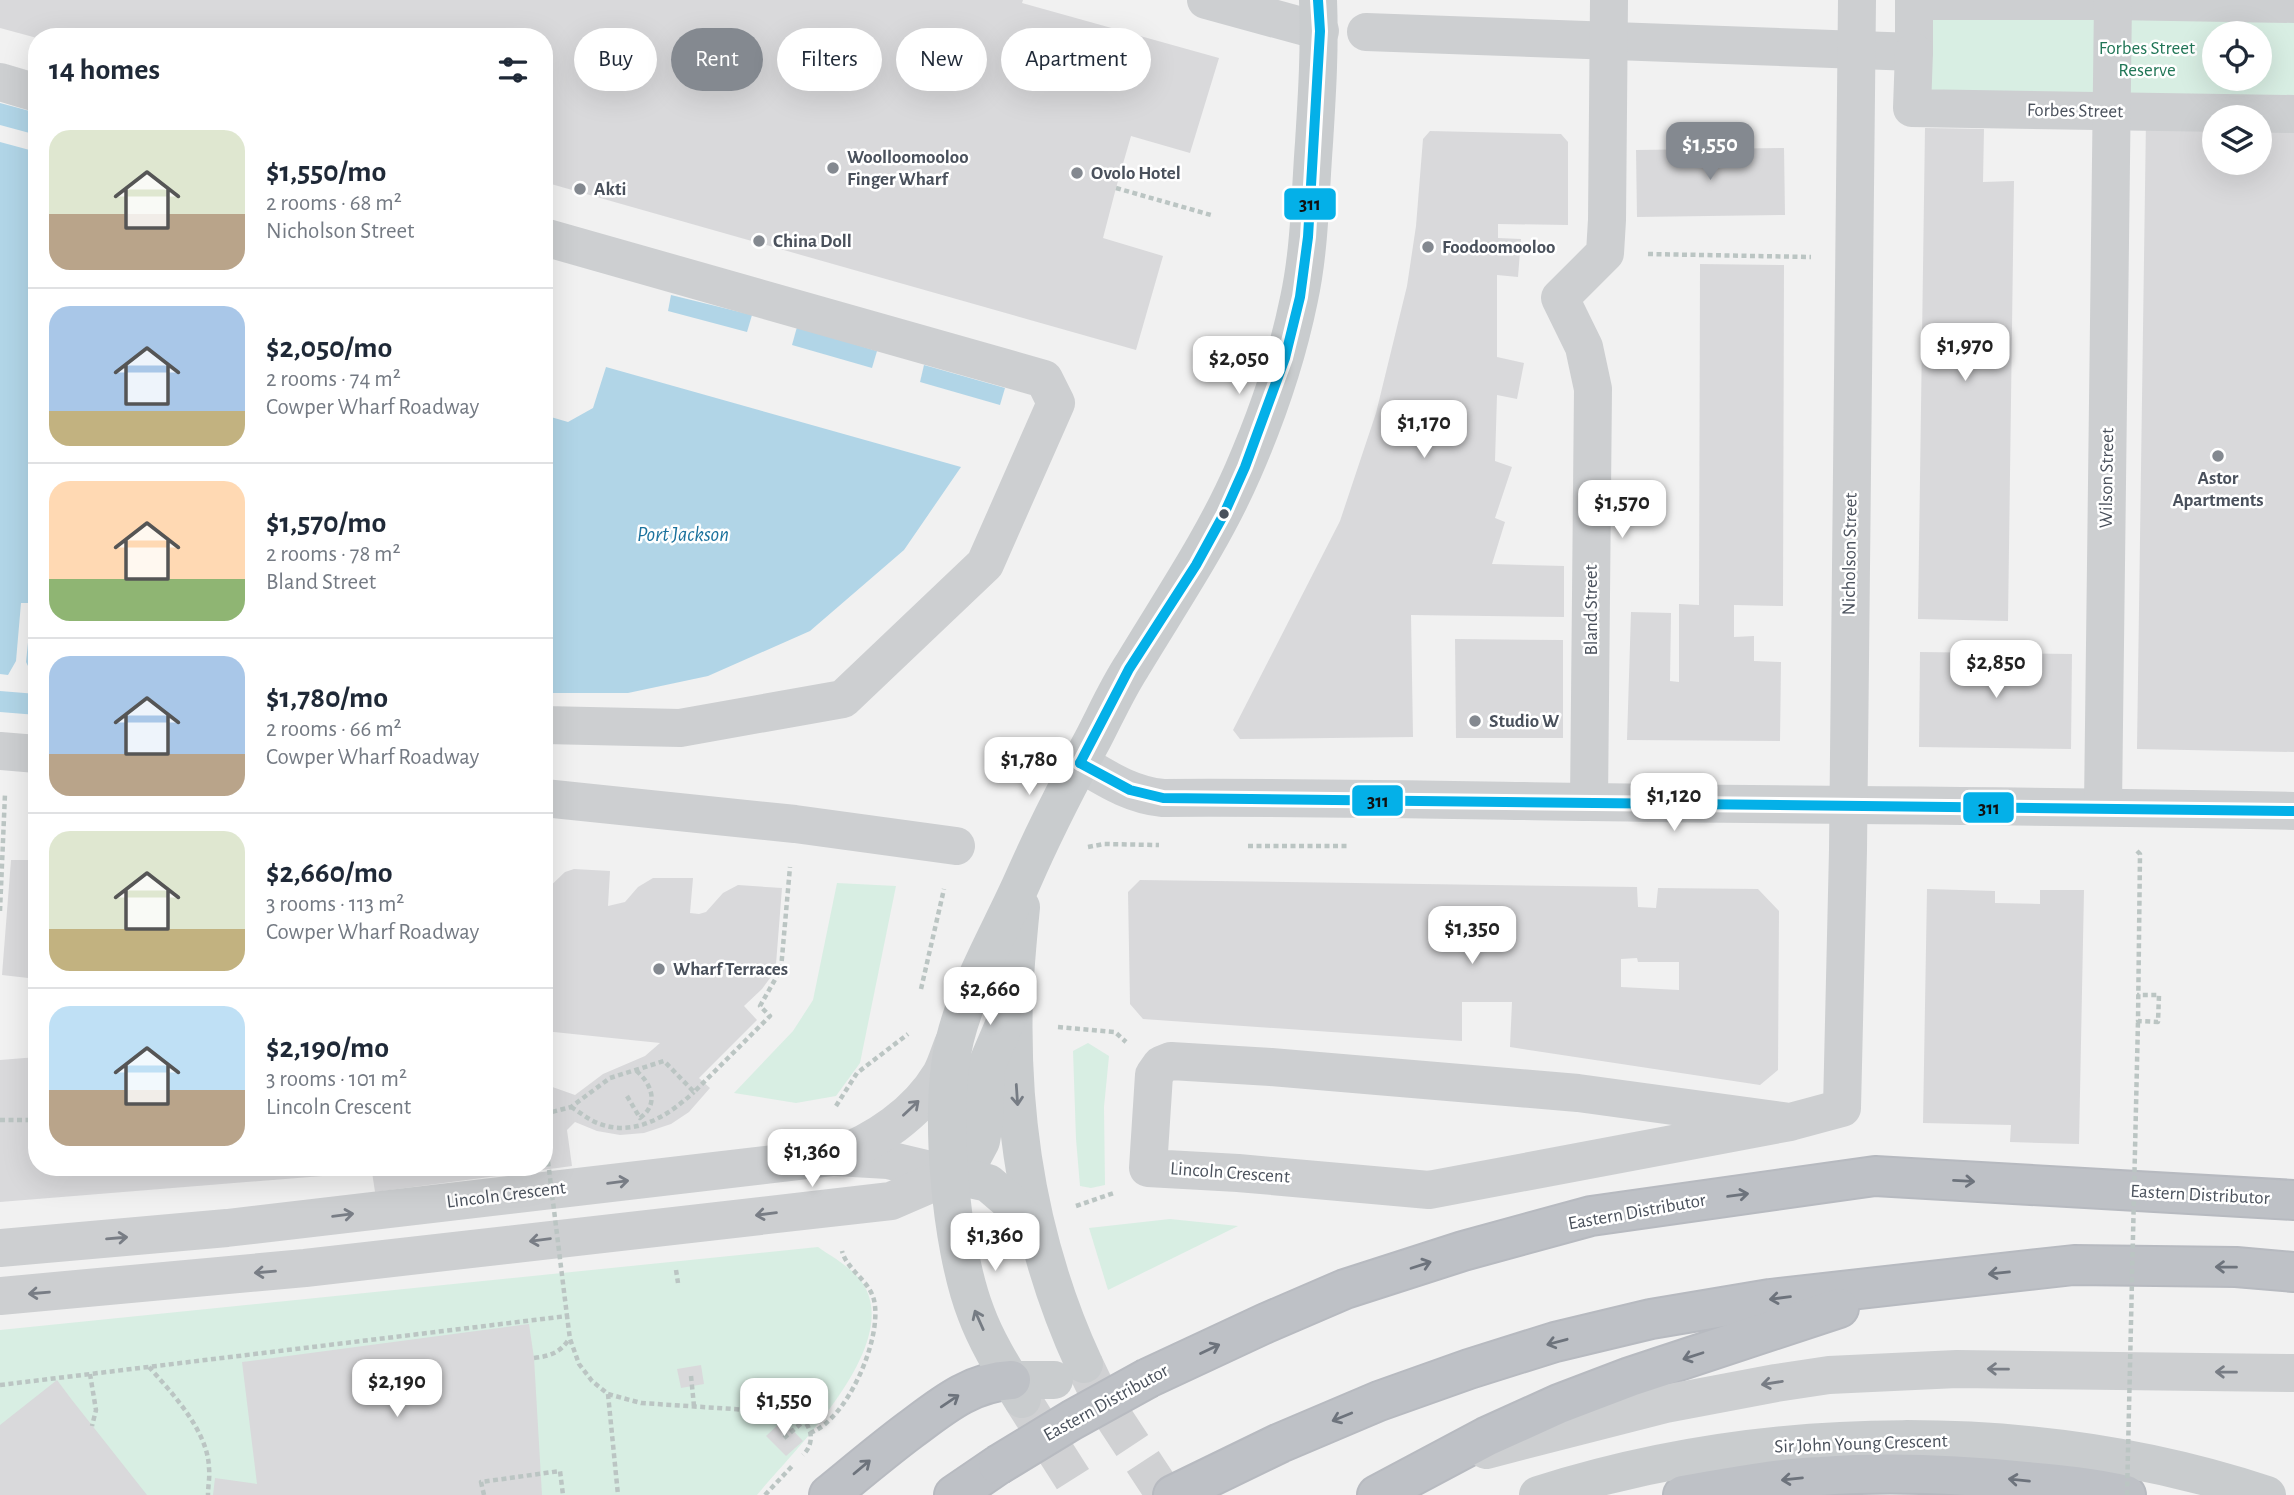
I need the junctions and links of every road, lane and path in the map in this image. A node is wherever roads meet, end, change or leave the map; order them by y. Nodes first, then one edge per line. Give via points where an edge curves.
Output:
1 (1206, 0) edge
2 (1609, 0) edge
3 (1857, 0) edge
4 (2113, 0) edge
5 (2294, 5) edge
6 (1319, 15) edge
7 (1366, 32) dead end
8 (1609, 42) junction
9 (1856, 51) junction
10 (1913, 52) junction
11 (0, 82) edge
12 (28, 90) edge
13 (2112, 113) junction
14 (2294, 114) edge
15 (1115, 188) dead end
16 (1211, 215) dead end
17 (553, 240) edge
18 (1605, 253) junction
19 (1854, 257) junction
20 (553, 725) edge
21 (0, 751) edge
22 (28, 753) edge
23 (1080, 762) junction
24 (553, 799) edge
25 (1589, 802) junction
26 (1847, 804) junction
27 (2103, 806) junction
28 (2294, 811) edge
29 (4, 831) dead end
30 (956, 846) joint
31 (1023, 880) junction
32 (788, 888) dead end
33 (0, 911) edge
34 (920, 993) dead end
35 (2137, 995) junction
36 (1014, 996) junction
37 (2138, 1021) junction
38 (1047, 1026) dead end
39 (911, 1031) dead end
40 (956, 1036) junction
41 (634, 1069) junction
42 (1156, 1072) junction
43 (694, 1092) junction
44 (627, 1096) dead end
45 (571, 1107) junction
46 (1842, 1108) joint
47 (834, 1110) dead end
48 (553, 1112) edge
49 (0, 1120) edge
50 (28, 1120) edge
51 (1790, 1122) junction
52 (833, 1157) junction
53 (951, 1175) junction
54 (550, 1176) edge
55 (2294, 1200) edge
56 (300, 1220) junction
57 (1039, 1237) junction
58 (0, 1248) edge
59 (842, 1254) dead end
60 (305, 1268) junction
61 (2294, 1272) edge
62 (1921, 1281) junction
63 (0, 1296) edge
64 (566, 1316) junction
65 (570, 1339) junction
66 (534, 1359) dead end
67 (149, 1367) junction
68 (2294, 1373) edge
69 (90, 1374) junction
70 (691, 1377) dead end
71 (0, 1385) edge
72 (1017, 1390) junction
73 (608, 1394) junction
74 (694, 1406) junction
75 (804, 1420) junction
76 (92, 1426) dead end
77 (810, 1433) junction
78 (784, 1438) dead end
79 (1415, 1473) junction
80 (208, 1495) edge
81 (484, 1495) edge
82 (563, 1495) edge
83 (618, 1495) edge
84 (765, 1495) edge
85 (829, 1495) edge
86 (954, 1495) edge
87 (1173, 1495) edge
88 (1377, 1495) edge
89 (1538, 1495) edge
90 (1683, 1495) edge
91 (2126, 1495) edge
92 (2267, 1495) edge

1 - 6 street
2 - 8 street
3 - 9 street, Nicholson Street
4 - 5 street, Forbes Street
4 - 10 street, Forbes Street via 1914,1
4 - 13 street, Wilson Street
6 - 23 main road via 1308,237 1285,358 1224,514 1129,669
7 - 8 street
8 - 9 street
8 - 18 street
9 - 10 street
9 - 19 street, Nicholson Street
10 - 13 street, Forbes Street via 1912,108
11 - 12 street
13 - 14 street, Forbes Street
13 - 27 street, Wilson Street
15 - 16 path
17 - 20 street via 1044,379 1056,403 985,564 843,699 680,728
18 - 19 path
18 - 25 street, Bland Street via 1560,298 1584,347 1593,389
19 - 26 street, Nicholson Street
21 - 22 street
23 - 25 street via 1121,788 1163,798
23 - 31 main road
24 - 30 street
25 - 26 street
26 - 27 street
26 - 46 street, Nicholson Street
27 - 28 street
27 - 35 path via 2140,854
29 - 33 path
30 - 34 path
31 - 36 main road
31 - 40 main road
32 - 43 path via 781,969 760,1006 770,1016
35 - 37 path
35 - 37 path via 2159,995 2158,1022
36 - 53 main road via 986,1067 981,1141 972,1158
36 -> 57 main road via 1018,1121
37 - 91 path, bridge
38 - 42 path via 1115,1032
39 - 47 path via 857,1073
52 -> 40 street, Lincoln Crescent via 884,1133 926,1095 942,1073
40 - 53 main road via 947,1089
41 - 43 path via 664,1061
41 - 44 path via 652,1093 645,1115 640,1118
41 - 45 path via 610,1078
42 - 51 street, Lincoln Crescent via 1171,1061 1271,1067 1578,1093
42 - 51 street, Lincoln Crescent via 1148,1168 1429,1190
43 - 45 path via 674,1110 638,1126 599,1124
45 - 48 path
46 - 51 street, Lincoln Crescent
49 - 50 path
52 - 53 street via 888,1160
56 -> 52 street, Lincoln Crescent
53 - 57 main road via 988,1183
53 -> 60 street via 891,1201
72 -> 53 main road via 974,1310 958,1238
54 - 64 path, bridge
86 -> 55 highway, Eastern Distributor, bridge via 1148,1378 1266,1323 1345,1289 1591,1216 1875,1176
58 -> 56 street, Lincoln Crescent
56 - 60 street
57 - 72 main road via 1069,1372
59 - 77 path via 869,1288 876,1321 873,1338 844,1401 826,1425
60 -> 63 street
61 -> 62 highway via 2074,1265
62 -> 79 highway via 1571,1399
62 -> 87 highway via 1770,1299 1651,1319 1555,1342 1379,1401
64 - 65 path
64 - 67 path
65 - 66 path via 561,1351
65 - 73 path via 579,1364
67 - 69 path
67 - 80 path via 199,1434 210,1465
68 -> 79 street via 1957,1369 1829,1375 1651,1407 1504,1444
69 - 71 path
69 - 76 path via 96,1410
70 - 74 path
85 -> 72 highway via 955,1396 984,1384
73 - 74 path via 641,1403
73 - 83 path
74 - 75 path via 788,1411
75 - 77 path
75 - 78 path
77 - 84 path via 809,1449
79 - 88 highway
81 - 82 path via 481,1482 560,1471
89 - 92 main road, Sir John Young Crescent via 1628,1469 1720,1451 1905,1439 2115,1457 2184,1470
91 -> 90 highway via 2005,1479 1894,1473 1819,1476

